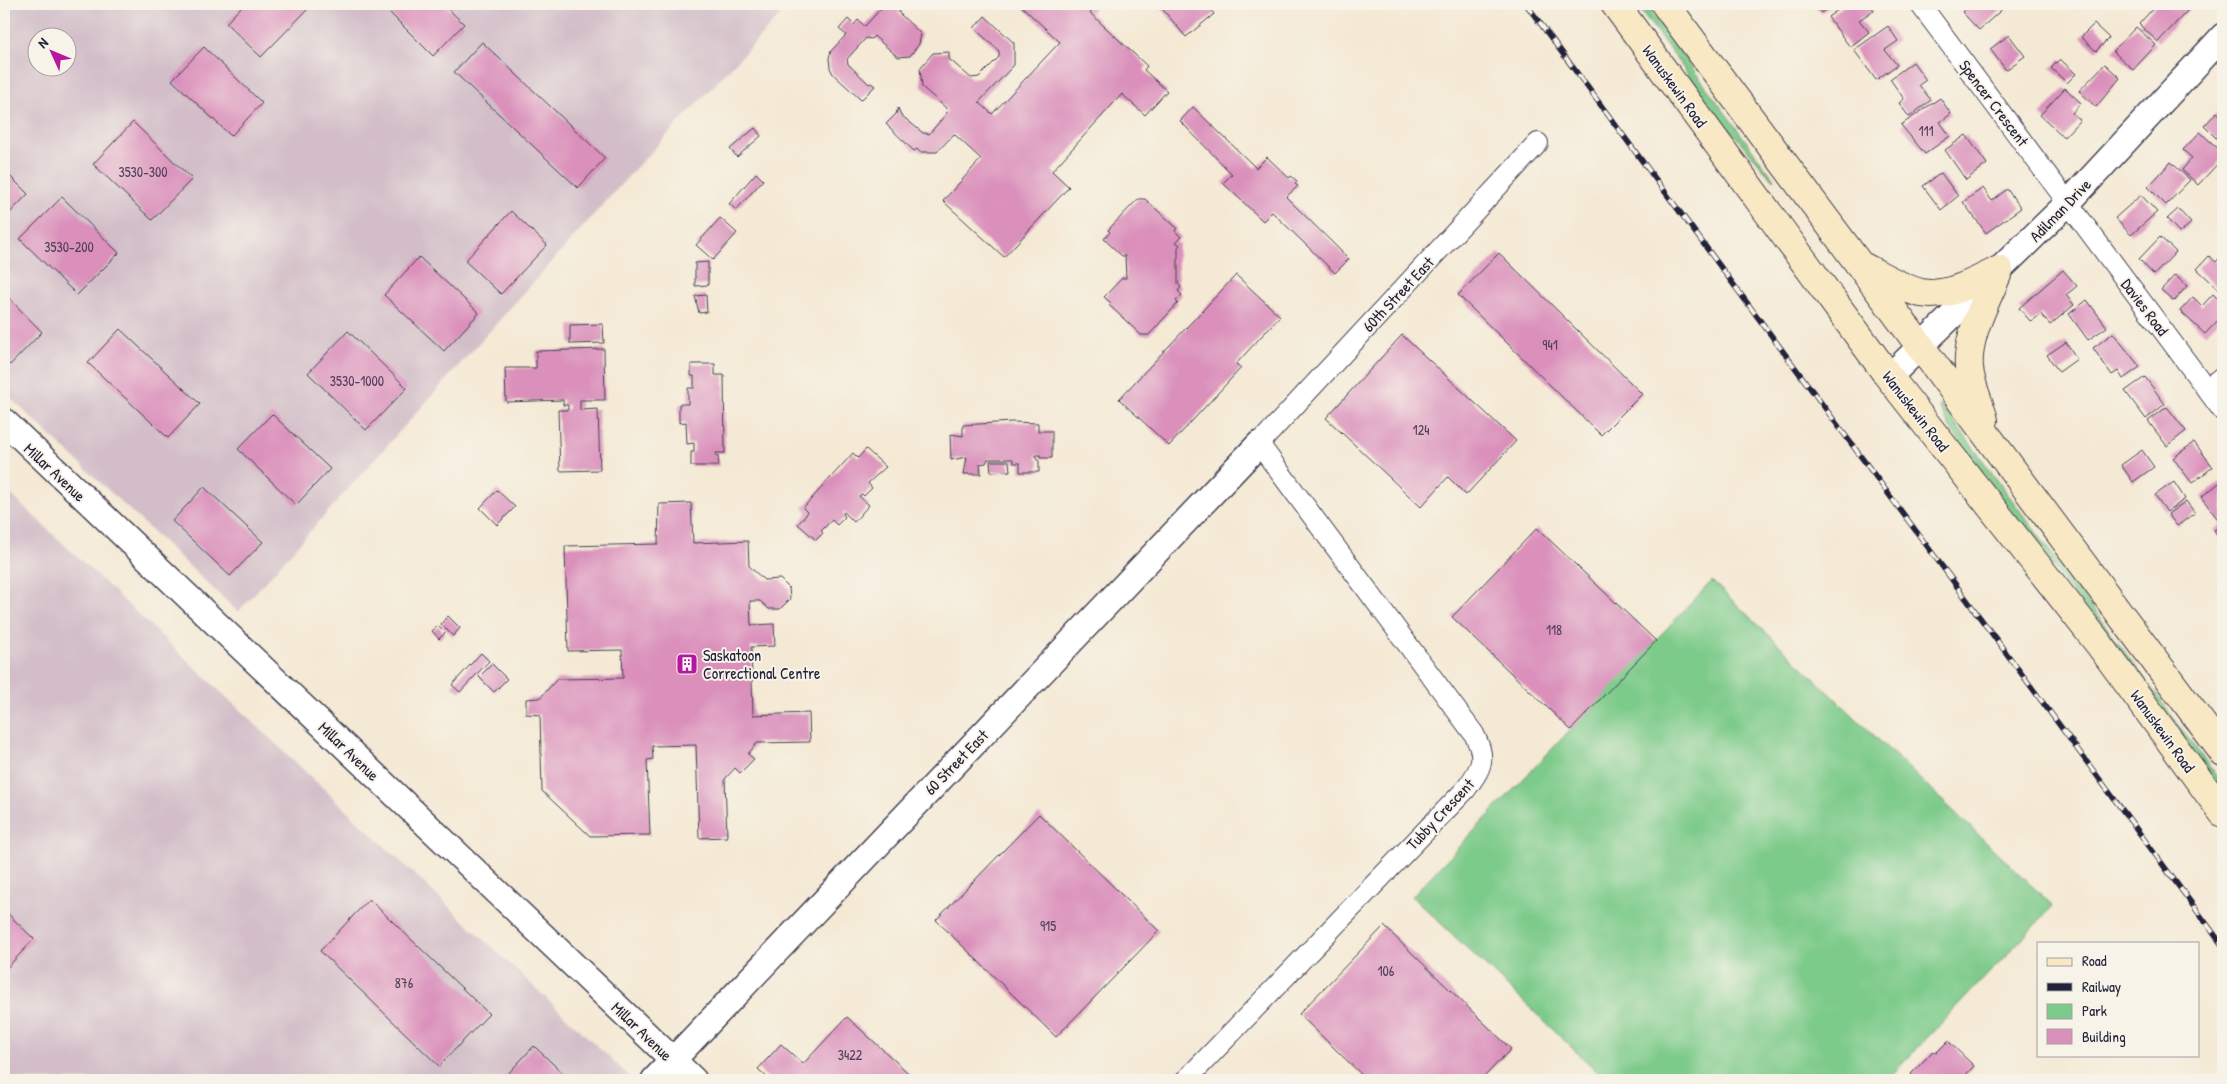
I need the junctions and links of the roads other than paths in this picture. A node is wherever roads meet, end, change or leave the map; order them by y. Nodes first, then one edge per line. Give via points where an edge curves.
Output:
1 (1615, 4) edge
2 (1665, 4) edge
3 (1920, 4) edge
4 (2223, 36) edge
5 (1538, 144) dead end
6 (2069, 202) junction
7 (1859, 264) junction
8 (1999, 270) junction
9 (1921, 347) junction
10 (2223, 376) edge
11 (1890, 377) junction
12 (2207, 389) junction
13 (2223, 411) edge
14 (4, 422) edge
15 (1989, 438) junction
16 (1259, 444) junction
17 (2223, 752) edge
18 (2223, 813) edge
19 (673, 1061) junction
20 (654, 1080) edge
21 (694, 1080) edge
22 (1186, 1080) edge

1 - 11 main road, Wanuskewin Road
2 - 7 main road
3 - 6 street, Spencer Crescent
4 - 6 street, Adilman Drive
5 - 16 street, 60th Street East
6 - 8 street, Adilman Drive
6 - 12 street, Davies Road
7 - 8 main road via 1920,293 1936,294 1966,286
7 - 9 main road
8 - 9 street, Adilman Drive
8 - 15 main road via 1974,332 1970,356 1970,374
9 - 11 street, Adilman Drive
9 - 15 main road
10 - 12 street
11 - 18 main road, Wanuskewin Road via 2099,644
12 - 13 street, Davies Road
14 - 19 street, Millar Avenue
15 - 17 main road
16 - 19 street, 60 Street East
16 - 22 street, Tubby Crescent via 1474,734 1481,748 1482,762 1466,789
19 - 20 street, 60 Street East
19 - 21 street, Millar Avenue

